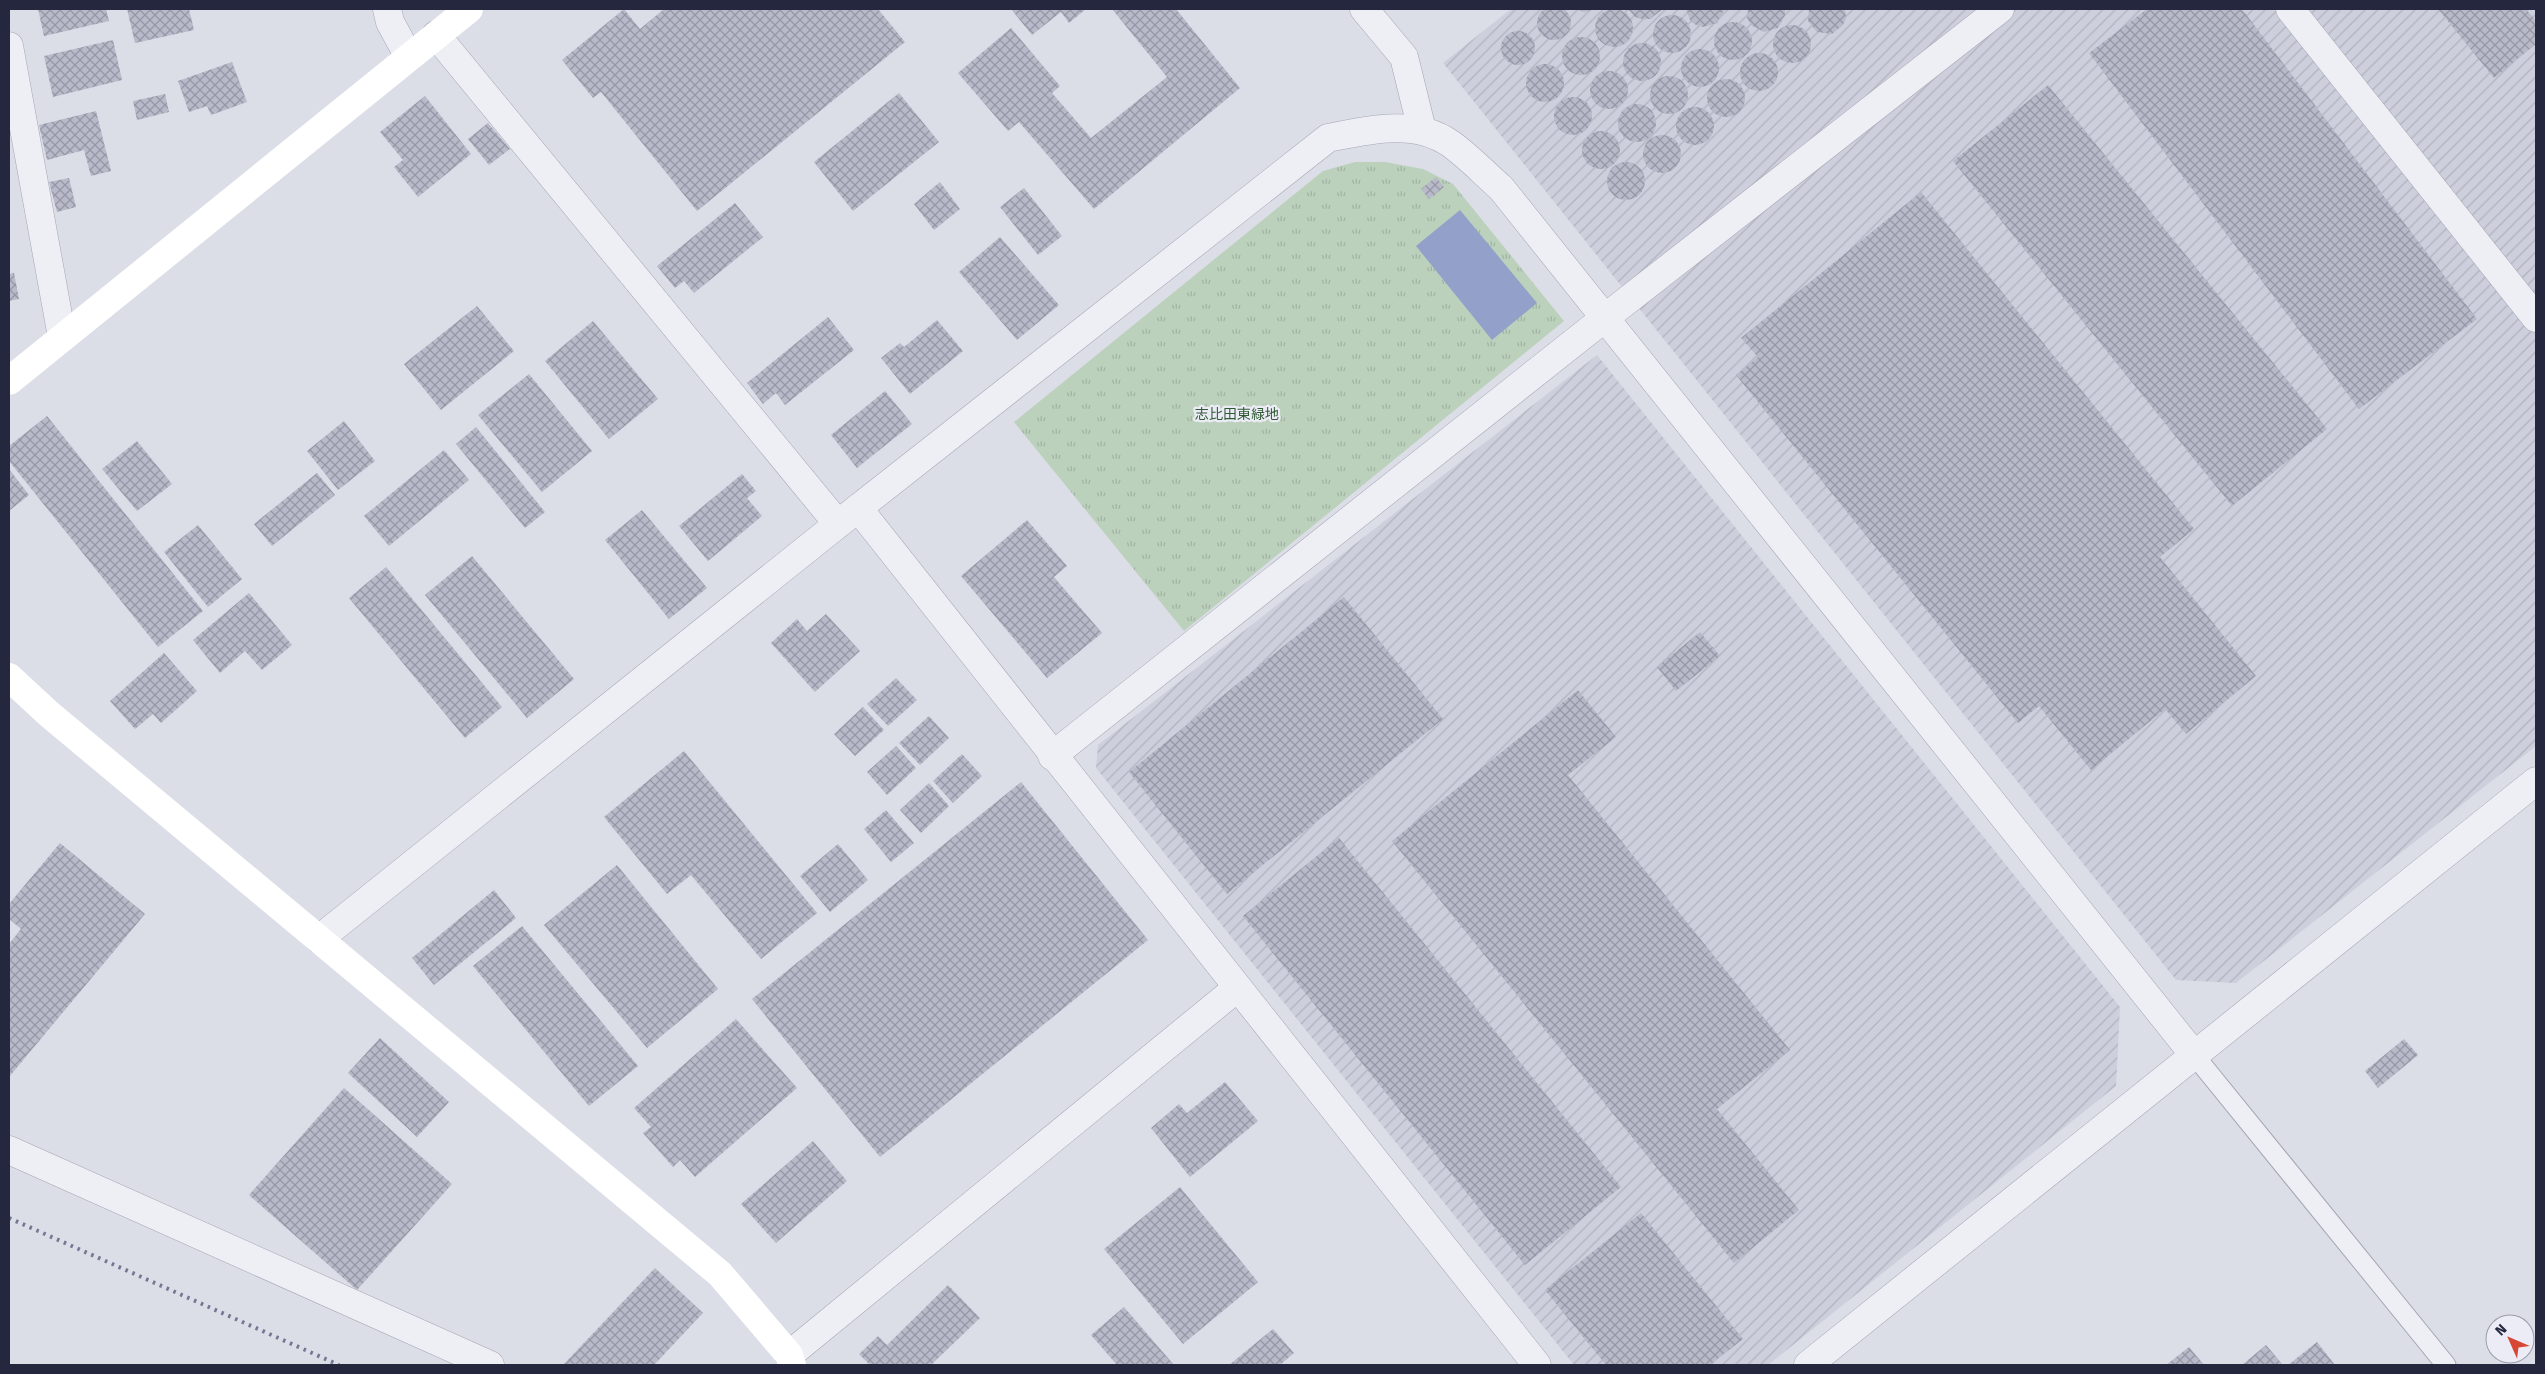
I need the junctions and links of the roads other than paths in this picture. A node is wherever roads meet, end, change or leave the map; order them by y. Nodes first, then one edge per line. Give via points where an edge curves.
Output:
1 (387, 9) edge
2 (470, 9) edge
3 (1364, 9) edge
4 (2000, 9) edge
5 (2290, 9) edge
6 (436, 35) junction
7 (9, 46) edge
8 (409, 57) junction
9 (1422, 130) junction
10 (1606, 317) junction
11 (2536, 318) edge
12 (62, 337) junction
13 (9, 381) edge
14 (848, 516) junction
15 (9, 676) edge
16 (1052, 756) junction
17 (2536, 781) edge
18 (319, 939) junction
19 (1237, 988) junction
20 (2195, 1056) junction
21 (9, 1150) edge
22 (791, 1360) edge
23 (490, 1365) edge
24 (1537, 1365) edge
25 (1808, 1365) edge
26 (2446, 1365) edge

1 - 8 street via 390,22
2 - 6 street
3 - 9 street via 1404,57
4 - 10 street
5 - 11 street
6 - 8 street
6 - 14 street
7 - 12 street
8 - 12 street
9 - 10 street via 1450,143 1501,188
9 - 14 street via 1378,128 1328,138
10 - 16 street
10 - 20 street
12 - 13 street
14 - 16 street
14 - 18 street
15 - 18 street via 64,726
16 - 19 street
17 - 20 street
18 - 22 street via 720,1274
19 - 22 street
19 - 24 street
20 - 25 street
20 - 26 lane
21 - 23 street

